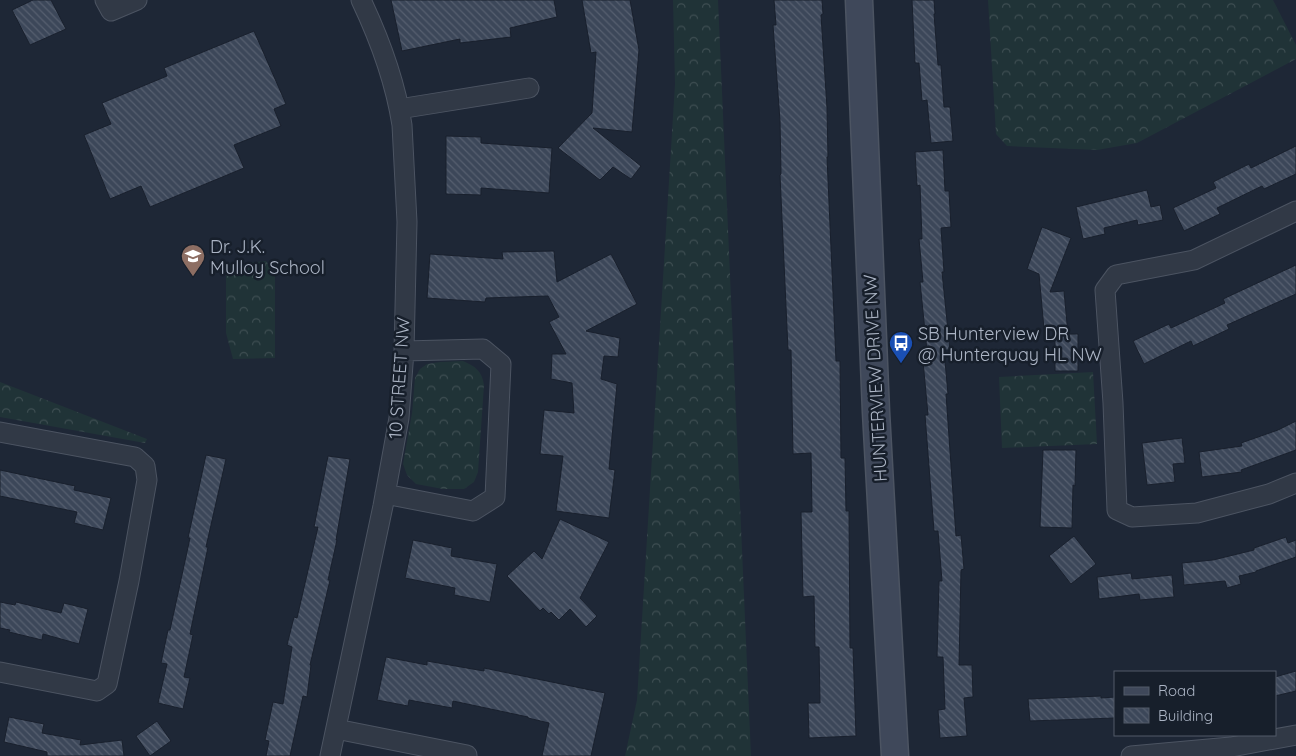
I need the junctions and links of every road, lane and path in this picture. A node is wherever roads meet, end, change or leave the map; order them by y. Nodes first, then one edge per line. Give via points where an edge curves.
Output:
1 (105, 0) edge
2 (137, 0) edge
3 (361, 0) edge
4 (859, 0) edge
5 (529, 88) dead end
6 (399, 109) junction
7 (1296, 211) edge
8 (404, 351) junction
9 (0, 432) edge
10 (1296, 483) edge
11 (385, 494) junction
12 (0, 672) edge
13 (336, 729) junction
14 (1296, 735) edge
15 (467, 755) edge
16 (330, 756) edge
17 (895, 756) edge
18 (1132, 756) edge

1 - 2 street via 111,11
3 - 6 street, 10 STREET NW via 383,49
4 - 17 street, HUNTERVIEW DRIVE NW via 876,412
5 - 6 street
6 - 8 street, 10 STREET NW via 407,222
7 - 10 street via 1194,260 1116,275 1105,290 1117,510 1132,517 1197,513 1269,494
8 - 11 street, 10 STREET NW via 399,418
8 - 11 street via 483,349 501,364 495,497 473,511
9 - 12 street via 135,457 144,466 147,480 107,684 97,691
11 - 13 street, 10 STREET NW
13 - 15 street
13 - 16 street, 10 STREET NW
14 - 18 street via 1231,747

